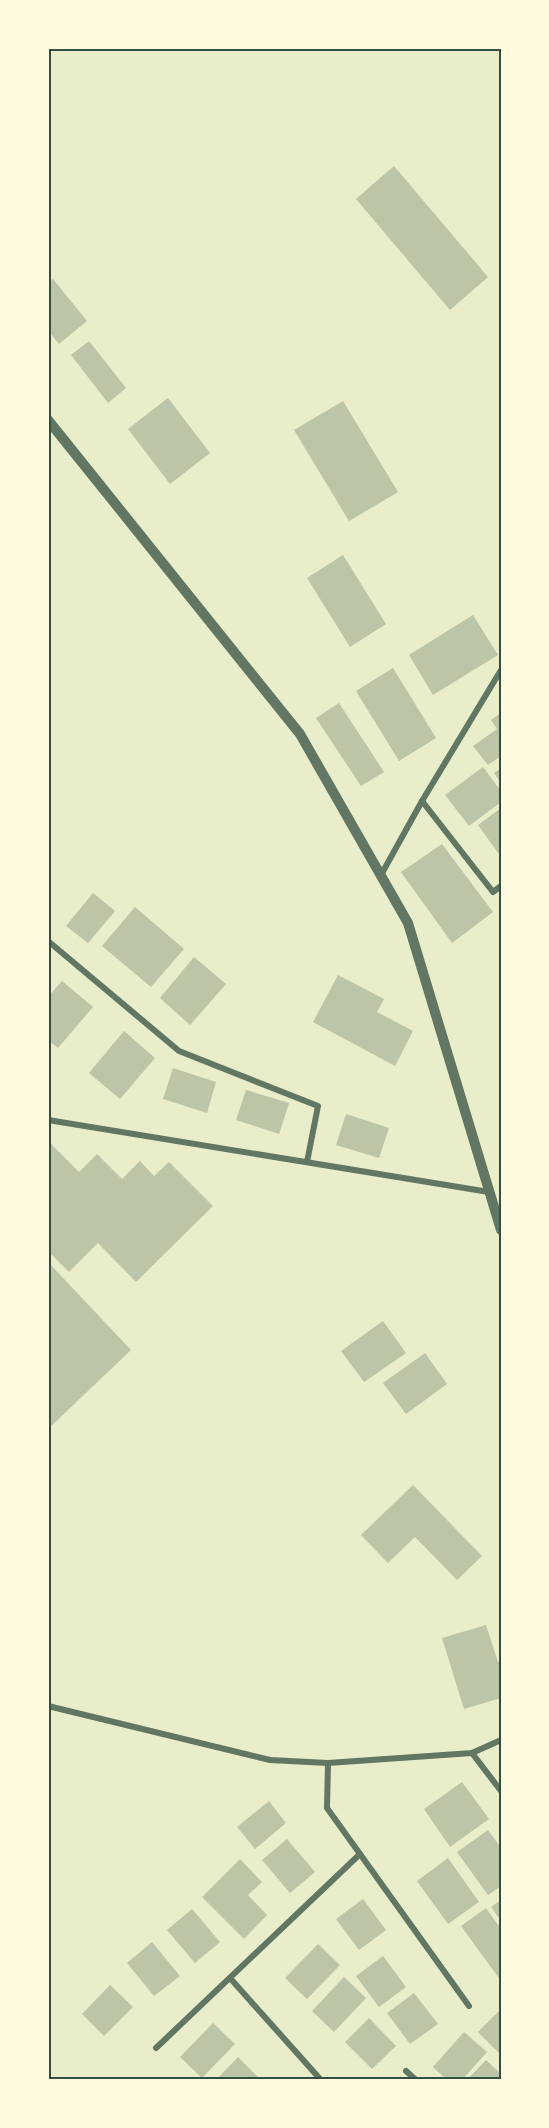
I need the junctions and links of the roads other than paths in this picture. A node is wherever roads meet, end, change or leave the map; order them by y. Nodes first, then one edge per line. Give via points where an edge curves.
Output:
1 (48, 420) edge
2 (500, 674) edge
3 (422, 801) junction
4 (381, 875) junction
5 (501, 886) edge
6 (48, 940) edge
7 (48, 1120) edge
8 (307, 1162) junction
9 (489, 1192) junction
10 (501, 1230) edge
11 (48, 1706) edge
12 (501, 1740) edge
13 (472, 1753) junction
14 (328, 1763) junction
15 (501, 1791) edge
16 (360, 1854) junction
17 (230, 1978) junction
18 (469, 2006) dead end
19 (156, 2048) dead end
20 (406, 2071) dead end
21 (321, 2080) edge
22 (416, 2080) edge

1 - 4 street via 300,734
2 - 3 street
3 - 4 street
3 - 5 street via 493,892
4 - 9 street via 408,923
6 - 8 street via 179,1051 318,1106
7 - 8 street
8 - 9 street
9 - 10 street
11 - 14 street via 270,1760
12 - 13 street
13 - 14 street
13 - 15 street
14 - 16 street via 327,1808
16 - 17 street
16 - 18 street
17 - 19 street
17 - 21 street
20 - 22 street

